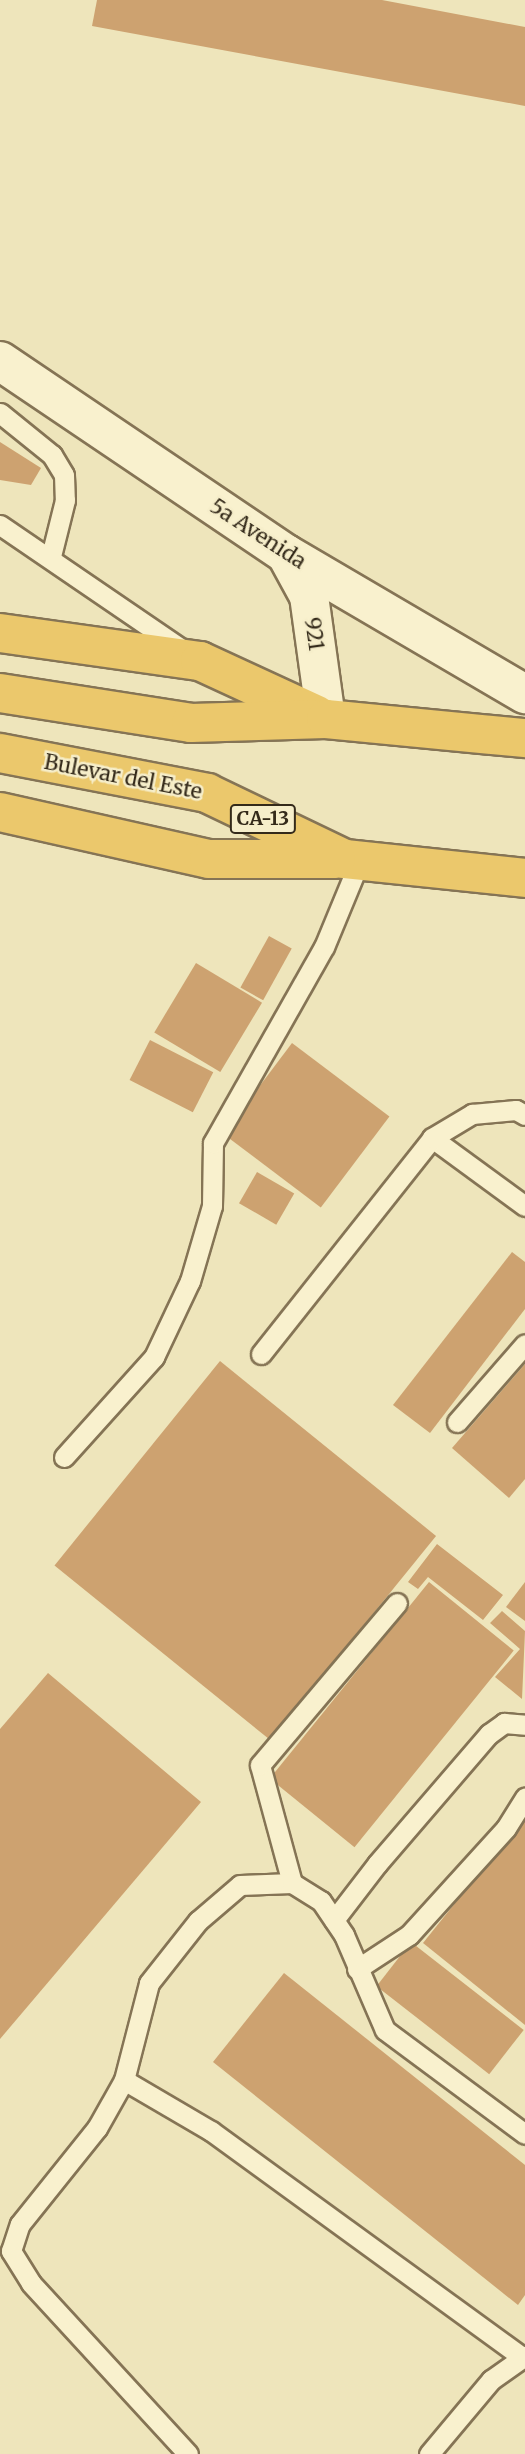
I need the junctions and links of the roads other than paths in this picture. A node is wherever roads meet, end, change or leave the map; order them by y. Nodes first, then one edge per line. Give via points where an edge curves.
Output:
1 (0, 361) edge
2 (0, 413) edge
3 (0, 525) edge
4 (286, 554) junction
5 (51, 556) junction
6 (0, 633) edge
7 (200, 661) junction
8 (0, 693) edge
9 (525, 694) edge
10 (326, 719) junction
11 (525, 738) edge
12 (0, 753) edge
13 (0, 812) edge
14 (353, 860) junction
15 (525, 878) edge
16 (525, 1115) edge
17 (432, 1138) junction
18 (525, 1206) edge
19 (525, 1344) edge
20 (261, 1354) dead end
21 (457, 1422) dead end
22 (64, 1457) dead end
23 (397, 1603) dead end
24 (525, 1725) edge
25 (525, 1798) edge
26 (292, 1883) junction
27 (334, 1920) junction
28 (357, 1969) junction
29 (124, 2080) junction
30 (525, 2134) edge
31 (524, 2357) edge
32 (188, 2454) edge
33 (429, 2454) edge

1 - 4 street, 5a Avenida
2 - 5 lane via 52,455 64,475 65,500
3 - 5 lane
4 - 9 street, 5a Avenida
4 - 10 street, 921 via 309,596
5 - 7 lane
6 - 7 highway
7 - 10 highway
8 - 10 highway via 191,723
10 - 11 highway
12 - 14 highway, Bulevar del Este / CA-13 via 207,793
13 - 14 highway via 209,859
14 - 15 highway, Bulevar del Este / CA-13
14 - 22 lane via 324,947 213,1143 212,1206 190,1281 154,1357
16 - 17 lane via 516,1111 472,1114
17 - 18 lane
17 - 20 lane
19 - 21 lane
23 - 26 lane via 260,1765
24 - 27 lane via 504,1723 489,1734
25 - 28 lane via 506,1828 409,1935
26 - 27 lane via 321,1901
26 - 29 lane via 240,1885 198,1921 149,1983
27 - 28 lane
28 - 30 lane via 385,2030
29 - 31 lane via 211,2131
29 - 32 lane via 97,2128 20,2224 11,2251 31,2283
31 - 33 lane via 491,2380

